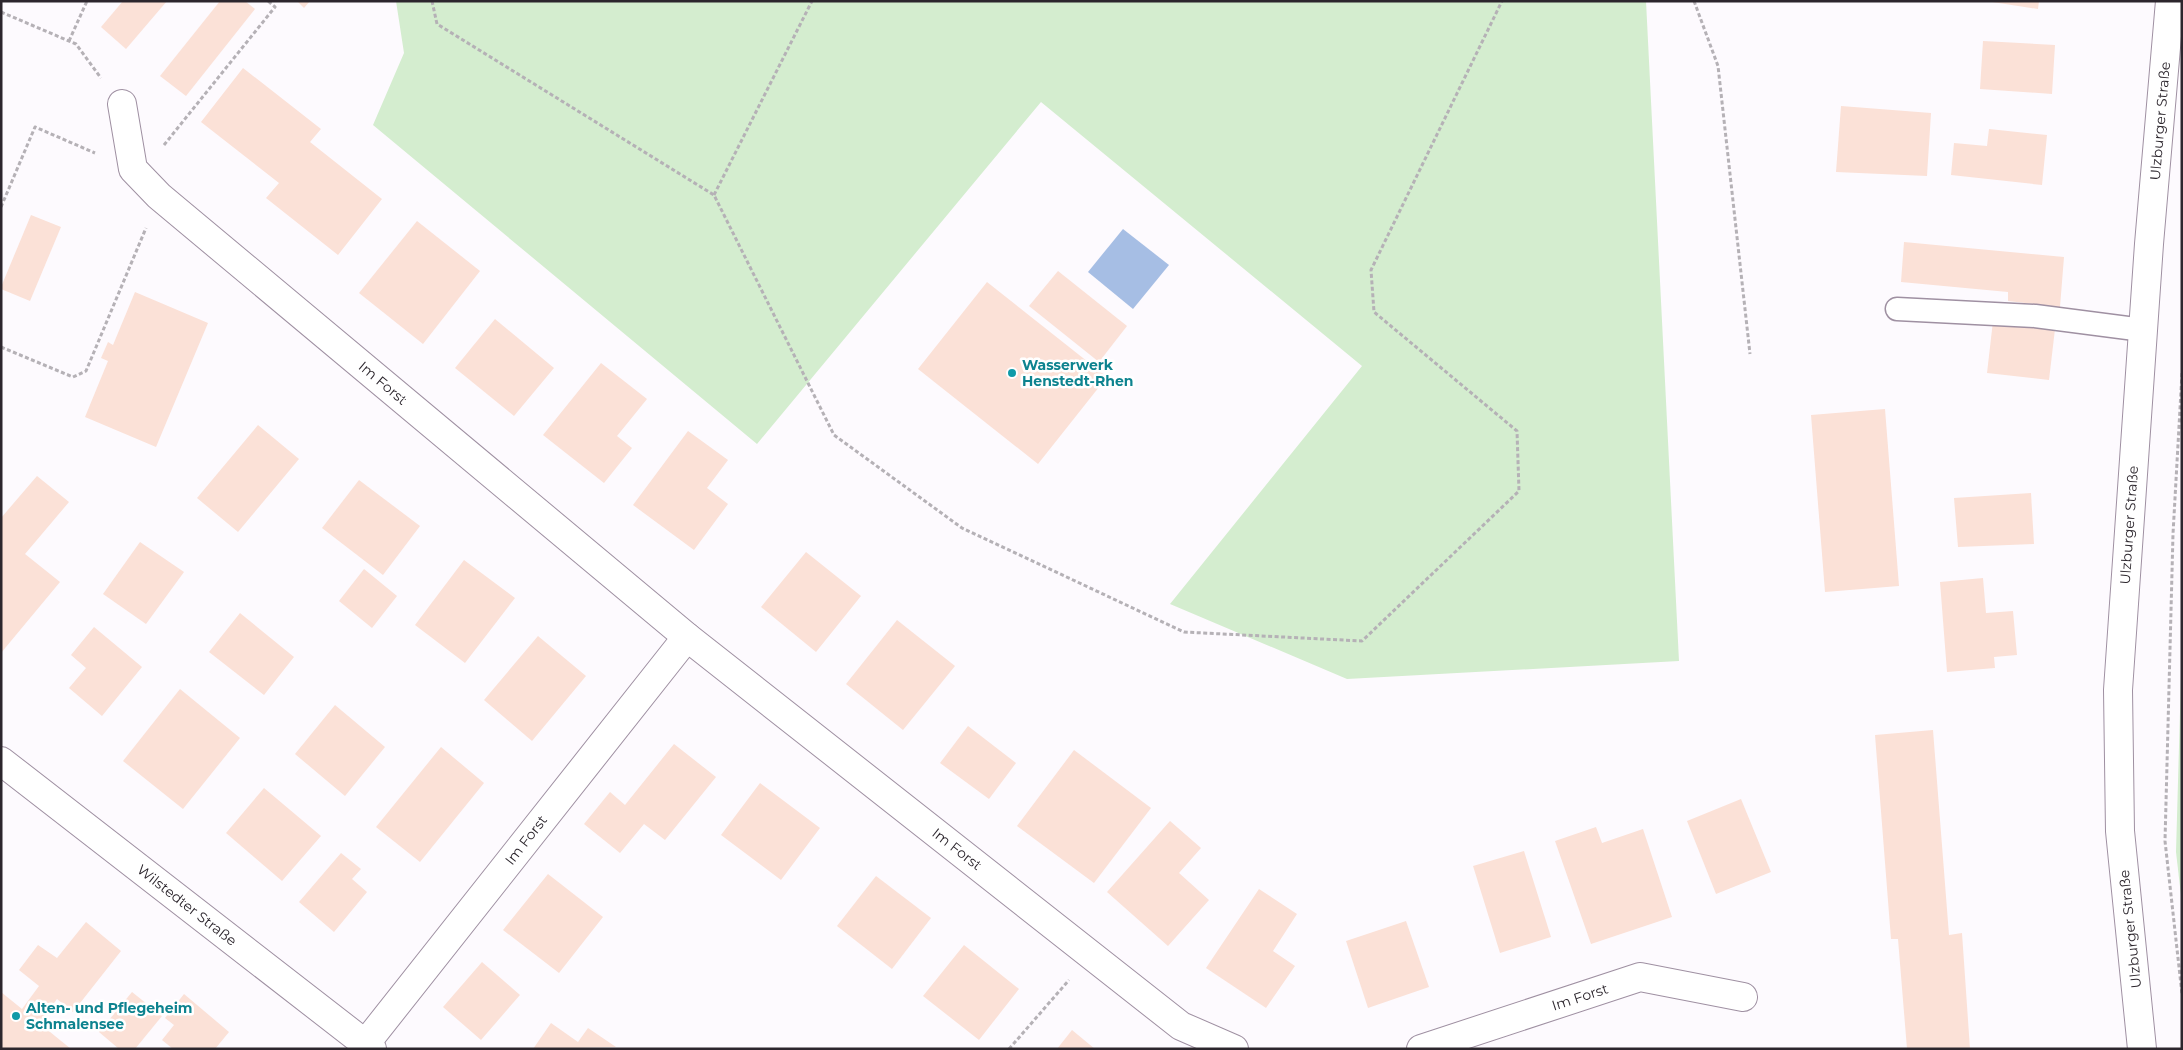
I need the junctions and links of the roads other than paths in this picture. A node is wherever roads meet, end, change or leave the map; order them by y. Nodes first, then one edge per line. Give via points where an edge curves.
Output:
1 (2170, 1) edge
2 (122, 104) road end
3 (1897, 309) dead end
4 (2143, 330) junction
5 (687, 637) junction
6 (1, 761) edge
7 (1743, 997) dead end
8 (369, 1046) edge
9 (1234, 1049) edge
10 (1421, 1049) edge
11 (2142, 1049) edge

1 - 4 street, Ulzburger Straße
2 - 5 street, Im Forst via 136,172 159,196
3 - 4 lane via 2035,316
4 - 11 street, Ulzburger Straße via 2118,690 2120,831
5 - 8 street, Im Forst
5 - 9 street, Im Forst via 1180,1026
6 - 8 street, Wilstedter Straße
7 - 10 street, Im Forst via 1640,978

